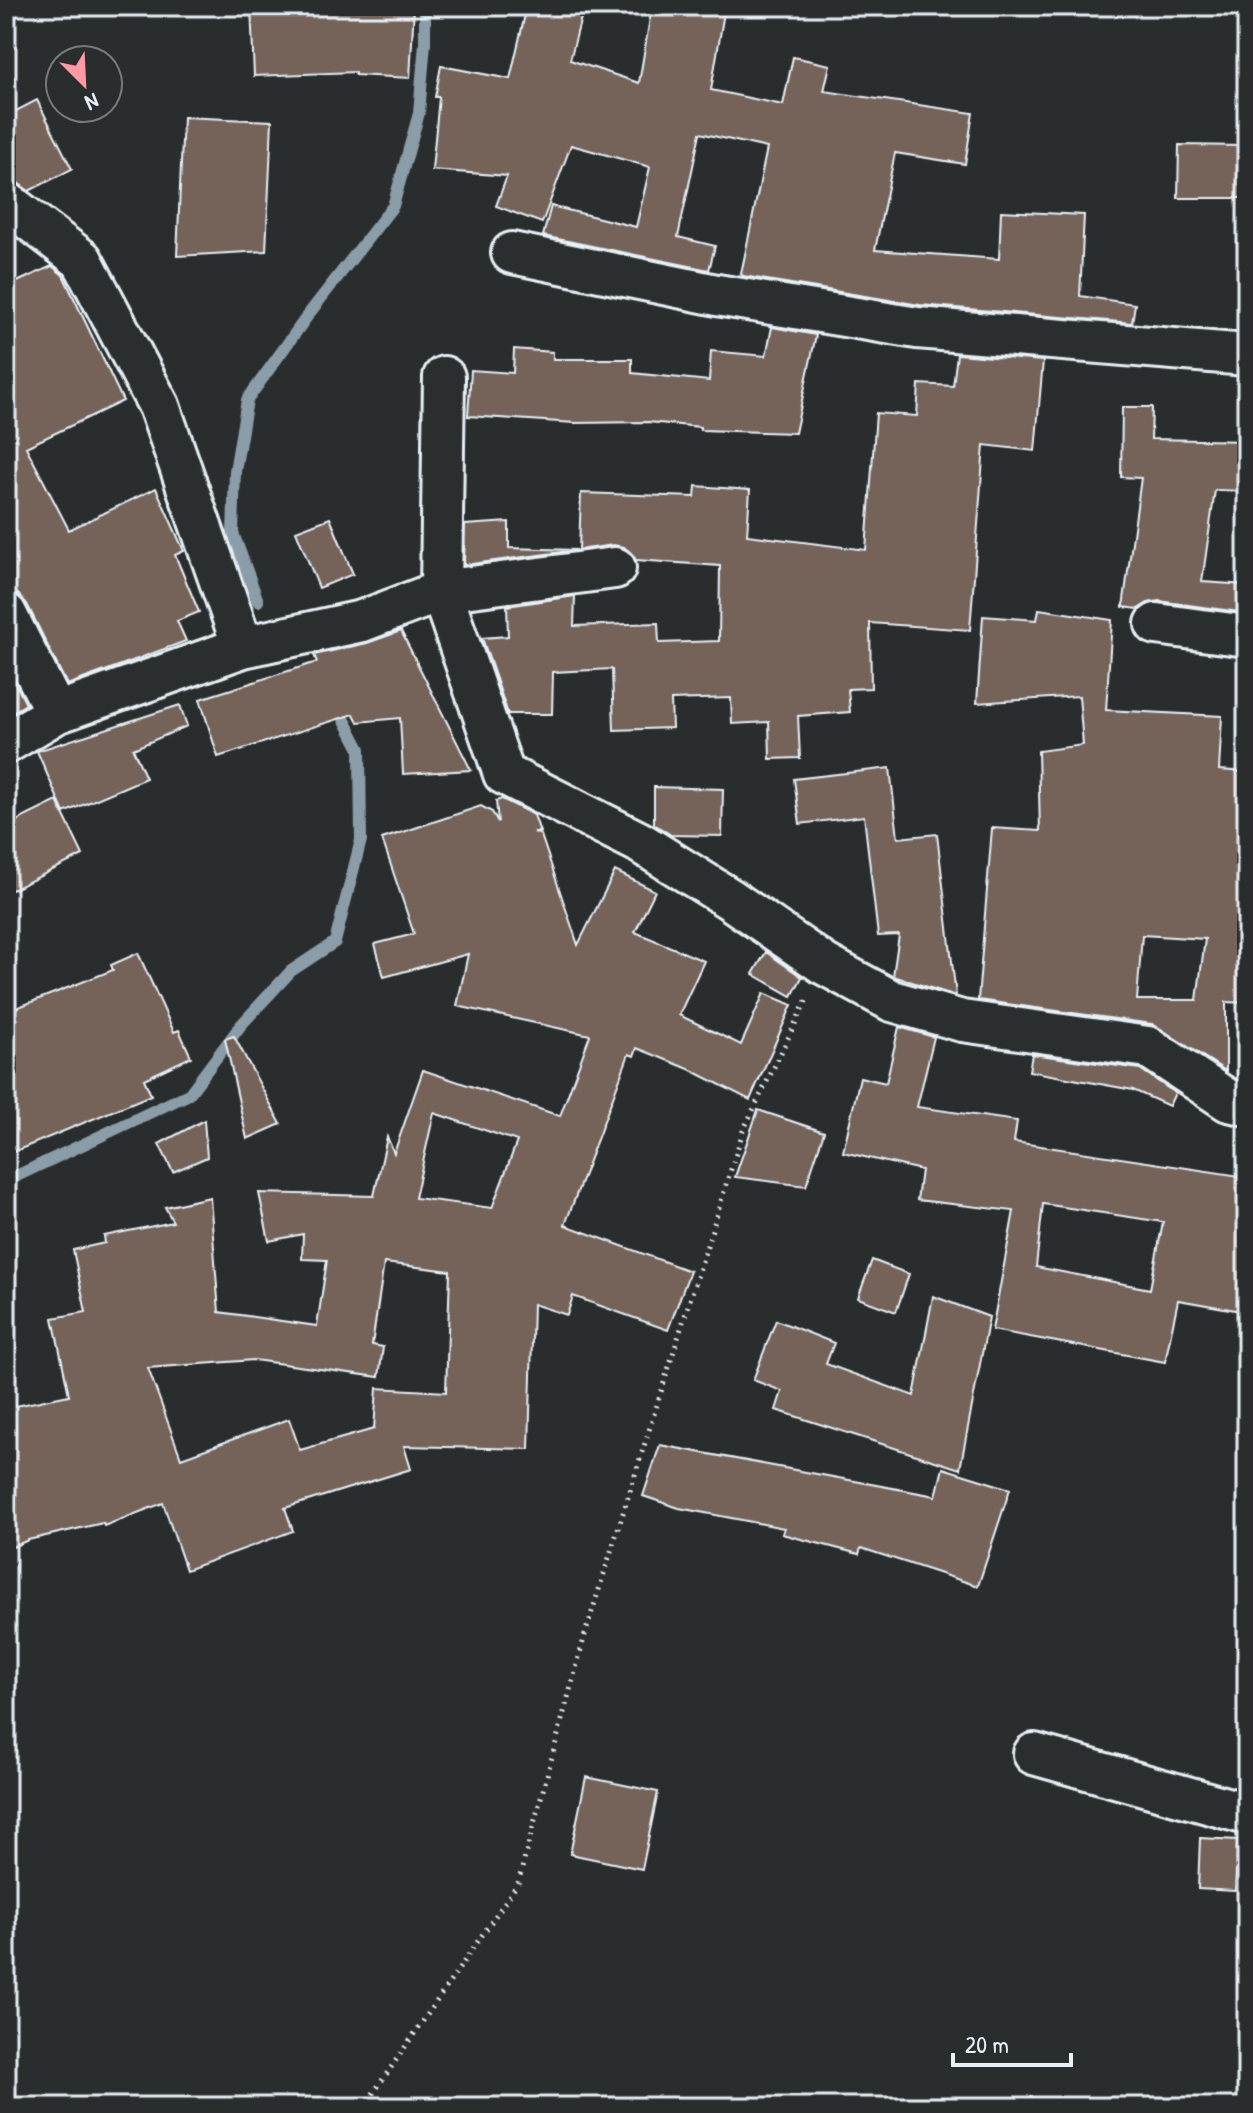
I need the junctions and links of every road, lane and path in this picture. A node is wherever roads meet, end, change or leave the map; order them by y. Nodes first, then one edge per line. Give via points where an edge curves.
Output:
1 (6, 202) edge
2 (512, 253) dead end
3 (1247, 355) edge
4 (444, 377) dead end
5 (615, 568) dead end
6 (441, 591) junction
7 (6, 614) edge
8 (1156, 624) dead end
9 (1247, 636) edge
10 (243, 647) junction
11 (56, 713) junction
12 (6, 743) edge
13 (824, 964) junction
14 (1247, 1105) edge
15 (1034, 1754) dead end
16 (1247, 1814) edge
17 (353, 2107) edge

1 - 10 street via 82,260 159,406
2 - 3 street via 917,328
4 - 6 street
5 - 6 street
6 - 10 street via 362,621
6 - 13 street via 504,774 639,842
7 - 11 street
8 - 9 street
10 - 11 street
11 - 12 street
13 - 14 street via 892,1001 962,1021 1148,1047 1229,1101
13 - 17 path via 743,1131 586,1631 518,1883 370,2098
15 - 16 street

